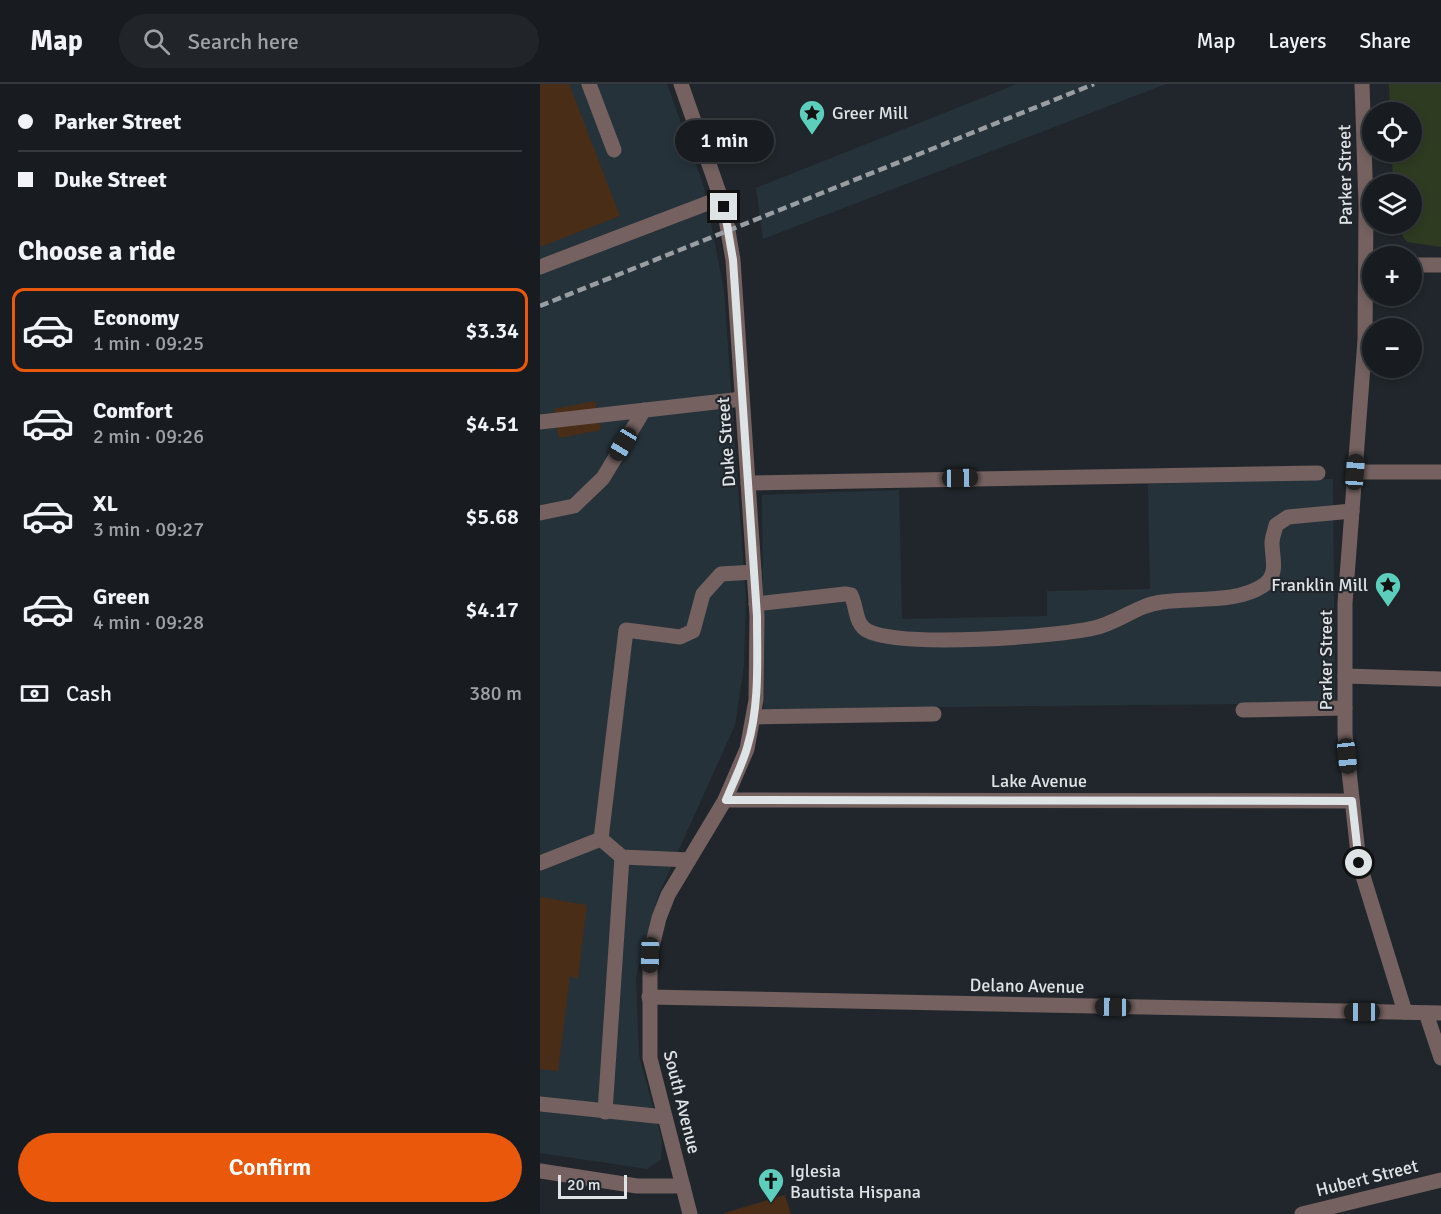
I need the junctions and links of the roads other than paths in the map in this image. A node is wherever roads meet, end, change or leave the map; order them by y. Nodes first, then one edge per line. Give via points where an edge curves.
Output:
1 (589, 84) edge
2 (681, 84) edge
3 (1362, 84) edge
4 (614, 150) dead end
5 (721, 198) junction
6 (1368, 246) edge
7 (1422, 265) edge
8 (1441, 266) edge
9 (540, 267) edge
10 (1367, 306) edge
11 (742, 399) junction
12 (644, 410) junction
13 (540, 422) edge
14 (1318, 472) dead end
15 (1355, 472) junction
16 (1441, 472) edge
17 (748, 483) junction
18 (1352, 511) junction
19 (540, 513) edge
20 (754, 572) junction
21 (756, 604) junction
22 (1345, 676) junction
23 (1441, 679) edge
24 (1345, 708) junction
25 (1243, 710) dead end
26 (934, 714) dead end
27 (754, 717) junction
28 (726, 800) junction
29 (1352, 801) junction
30 (601, 839) junction
31 (622, 857) junction
32 (689, 860) junction
33 (540, 862) edge
34 (649, 997) junction
35 (1406, 1012) junction
36 (1434, 1013) edge
37 (1441, 1058) edge
38 (540, 1104) edge
39 (605, 1112) junction
40 (665, 1117) junction
41 (540, 1171) edge
42 (1441, 1180) edge
43 (683, 1186) junction
44 (1319, 1212) edge
45 (690, 1214) edge
46 (1302, 1214) edge

1 - 4 street
2 - 5 street, Duke Street
3 - 6 street, Parker Street
5 - 9 street
5 - 11 street, Duke Street via 733,260
7 - 8 street
10 - 15 street, Parker Street
11 - 12 street
11 - 17 street, Duke Street
12 - 13 street
12 - 19 street via 603,478 574,506
14 - 17 street
15 - 16 street
15 - 18 street, Parker Street
17 - 20 street, Duke Street
18 - 21 street via 1288,517 1276,525 1272,576 1243,595 1160,602 1133,610 1098,628 1055,635 925,639 887,636 867,631 859,623 851,596 845,594
18 - 22 street, Parker Street via 1345,603
20 - 21 street, Duke Street
20 - 30 street via 722,574 703,594 693,631 680,637 626,630
21 - 27 street, Duke Street
22 - 23 street
22 - 24 street, Parker Street
24 - 25 street
24 - 29 street, Parker Street
26 - 27 street
27 - 28 street, Duke Street via 747,749
28 - 29 street, Lake Avenue
28 - 32 street, South Avenue
29 - 35 street, Parker Street via 1359,863
30 - 31 street
30 - 33 street
31 - 32 street
31 - 39 street
32 - 34 street, South Avenue via 658,918 650,955
34 - 35 street, Delano Avenue
34 - 40 street, South Avenue via 648,1047
35 - 36 street, Delano Avenue
36 - 37 street
38 - 39 street
39 - 40 street
40 - 43 street, South Avenue
41 - 43 street via 637,1186
42 - 44 street, Hubert Street
43 - 45 street, South Avenue
44 - 46 street, Hubert Street

